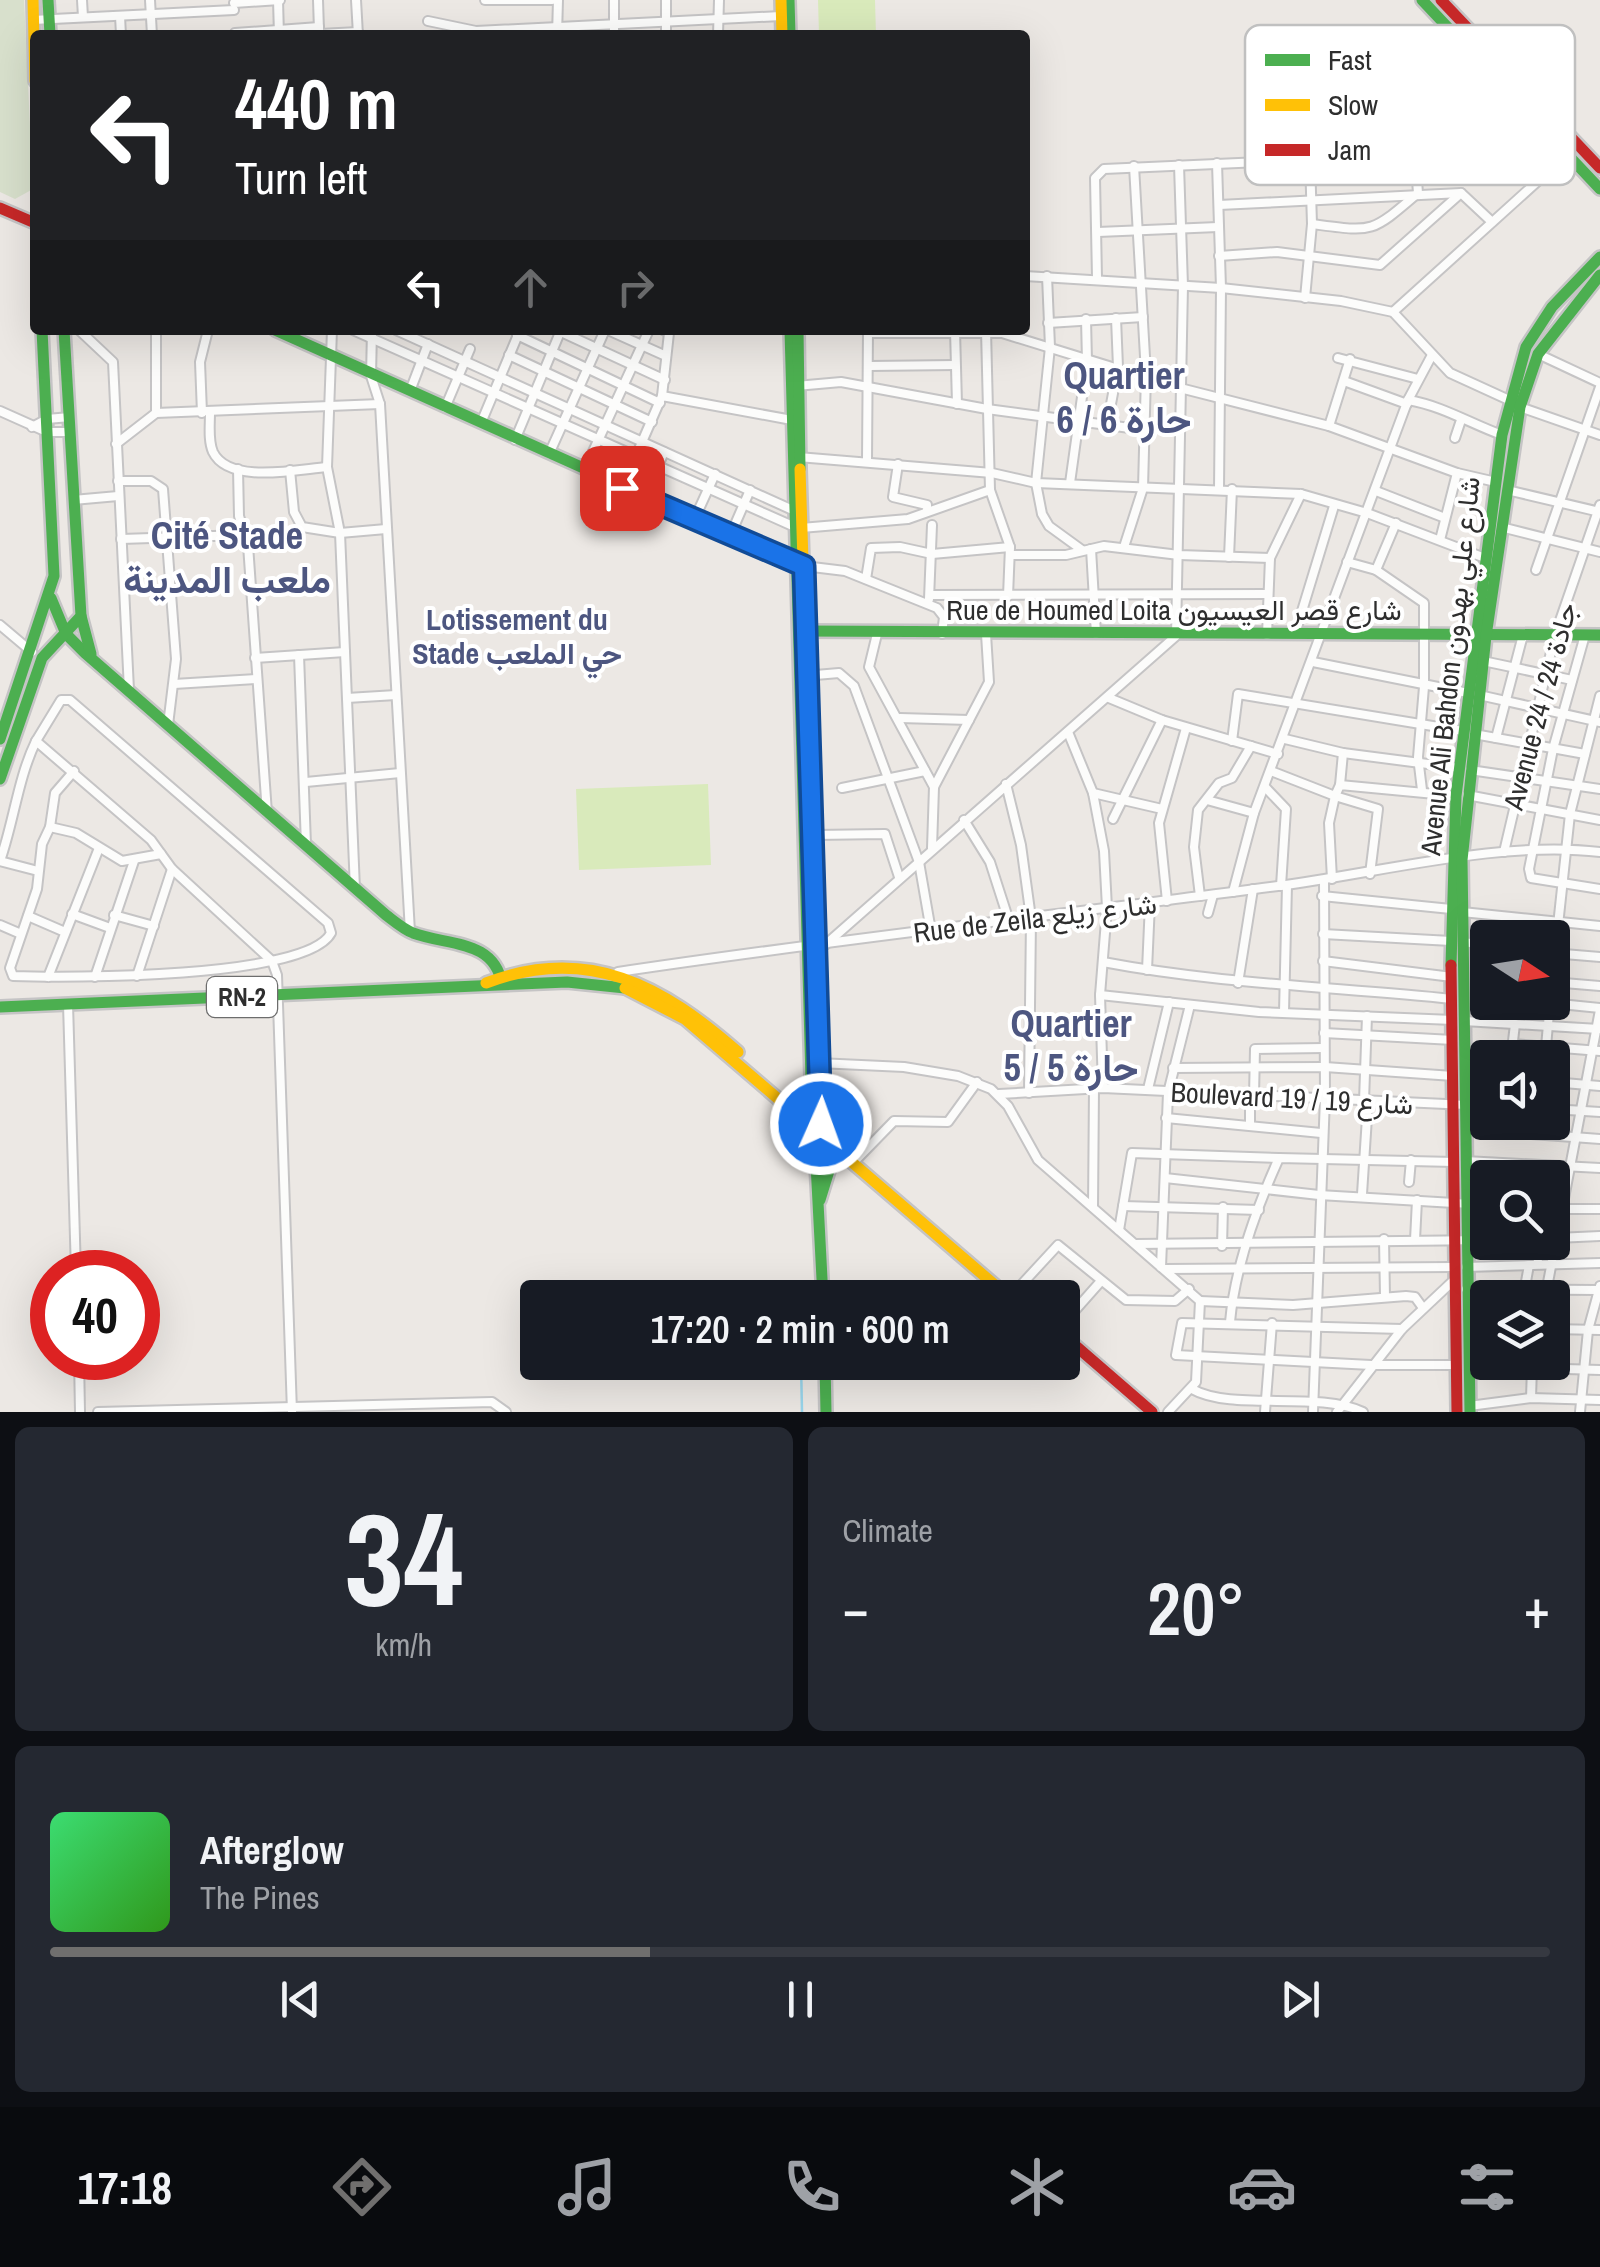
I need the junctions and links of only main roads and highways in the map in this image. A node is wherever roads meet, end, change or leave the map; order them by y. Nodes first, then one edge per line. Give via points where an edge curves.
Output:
1 (32, 0) edge
2 (48, 0) edge
3 (781, 0) edge
4 (788, 0) edge
5 (1422, 0) edge
6 (1441, 0) edge
7 (1445, 25) edge
8 (1465, 25) edge
9 (33, 30) edge
10 (50, 30) edge
11 (782, 30) edge
12 (790, 30) edge
13 (1575, 141) edge
14 (1575, 167) edge
15 (1600, 168) edge
16 (1600, 189) edge
17 (0, 208) edge
18 (30, 221) edge
19 (1600, 257) edge
20 (1600, 275) edge
21 (42, 335) edge
22 (64, 335) edge
23 (289, 335) edge
24 (790, 335) edge
25 (798, 335) edge
26 (795, 386) junction
27 (1514, 404) junction
28 (796, 457) junction
29 (1499, 486) junction
30 (800, 565) junction
31 (50, 598) junction
32 (81, 616) junction
33 (803, 631) junction
34 (66, 634) junction
35 (1594, 635) edge
36 (1480, 636) junction
37 (94, 658) junction
38 (1473, 694) junction
39 (4, 714) edge
40 (16, 732) junction
41 (1, 734) edge
42 (0, 780) edge
43 (809, 812) junction
44 (1456, 942) junction
45 (817, 946) junction
46 (502, 982) junction
47 (0, 1008) edge
48 (1458, 1021) junction
49 (816, 1063) junction
50 (1459, 1076) junction
51 (1459, 1106) junction
52 (806, 1112) junction
53 (818, 1128) junction
54 (834, 1134) junction
55 (836, 1148) junction
56 (857, 1159) junction
57 (1460, 1162) junction
58 (820, 1200) junction
59 (1458, 1272) junction
60 (822, 1280) edge
61 (996, 1280) edge
62 (1080, 1350) edge
63 (1080, 1359) edge
64 (825, 1380) edge
65 (1470, 1409) edge
66 (826, 1412) edge
67 (1142, 1412) edge
68 (1152, 1412) edge
69 (1457, 1412) edge

1 - 9 main road
2 - 10 main road
3 - 11 main road
4 - 12 main road
5 - 7 main road
6 - 8 main road
13 - 15 main road
14 - 16 main road
17 - 18 main road
19 - 27 main road, Avenue Ali Bahdon شارع علي بهدون via 1536,328
20 - 27 main road, Avenue Ali Bahdon شارع علي بهدون via 1538,354
21 - 31 main road
22 - 32 main road
23 - 30 main road
24 - 26 main road
25 - 26 main road
26 - 28 main road
26 - 28 main road
27 - 29 main road, Avenue Ali Bahdon شارع علي بهدون
27 - 29 main road, Avenue Ali Bahdon شارع علي بهدون via 1502,435
28 - 30 main road
29 - 36 main road, Avenue Ali Bahdon شارع علي بهدون
29 - 36 main road, Avenue Ali Bahdon شارع علي بهدون via 1501,527
30 - 33 main road
31 - 34 main road
31 - 39 main road
32 - 34 main road
32 - 37 main road via 84,643
33 - 36 main road, Rue de Houmed Loita شارع قصر العيسيون
33 - 43 main road
34 - 37 main road
34 - 40 main road via 42,658
35 - 36 main road, Rue de Houmed Loita شارع قصر العيسيون
36 - 38 main road, Avenue Ali Bahdon شارع علي بهدون
36 - 38 main road, Avenue Ali Bahdon شارع علي بهدون via 1483,661
37 - 46 main road via 355,889 410,932 478,948
38 - 44 main road, Avenue Ali Bahdon شارع علي بهدون
39 - 40 main road
39 - 41 main road
40 - 41 main road
40 - 42 main road
43 - 45 main road
43 - 45 main road
44 - 48 main road, Avenue Ali Bahdon شارع علي بهدون
44 - 48 main road, Avenue Ali Bahdon شارع علي بهدون via 1452,998
45 - 49 main road
46 - 47 main road, RN-2
46 - 52 main road, RN-2 via 562,970 617,972 658,987
46 - 53 main road, RN-2 via 606,983 638,991 686,1019
48 - 50 main road, Avenue Ali Bahdon شارع علي بهدون
48 - 50 main road, Avenue Ali Bahdon شارع علي بهدون via 1453,1040
49 - 52 main road
49 - 53 main road
50 - 51 main road, Avenue Ali Bahdon شارع علي بهدون
51 - 57 main road, Avenue Ali Bahdon شارع علي بهدون
51 - 57 main road, Avenue Ali Bahdon شارع علي بهدون via 1465,1129
52 - 53 main road
53 - 54 main road
53 - 55 main road, RN-2
53 - 58 main road
54 - 55 main road
54 - 56 main road, RN-2
55 - 56 main road, RN-2
55 - 58 main road
56 - 61 main road, RN-2
57 - 59 main road, Avenue Ali Bahdon شارع علي بهدون
58 - 60 main road
59 - 65 main road, Avenue Ali Bahdon شارع علي بهدون via 1466,1289
59 - 69 main road, Avenue Ali Bahdon شارع علي بهدون
62 - 68 main road
63 - 67 main road
64 - 66 main road

